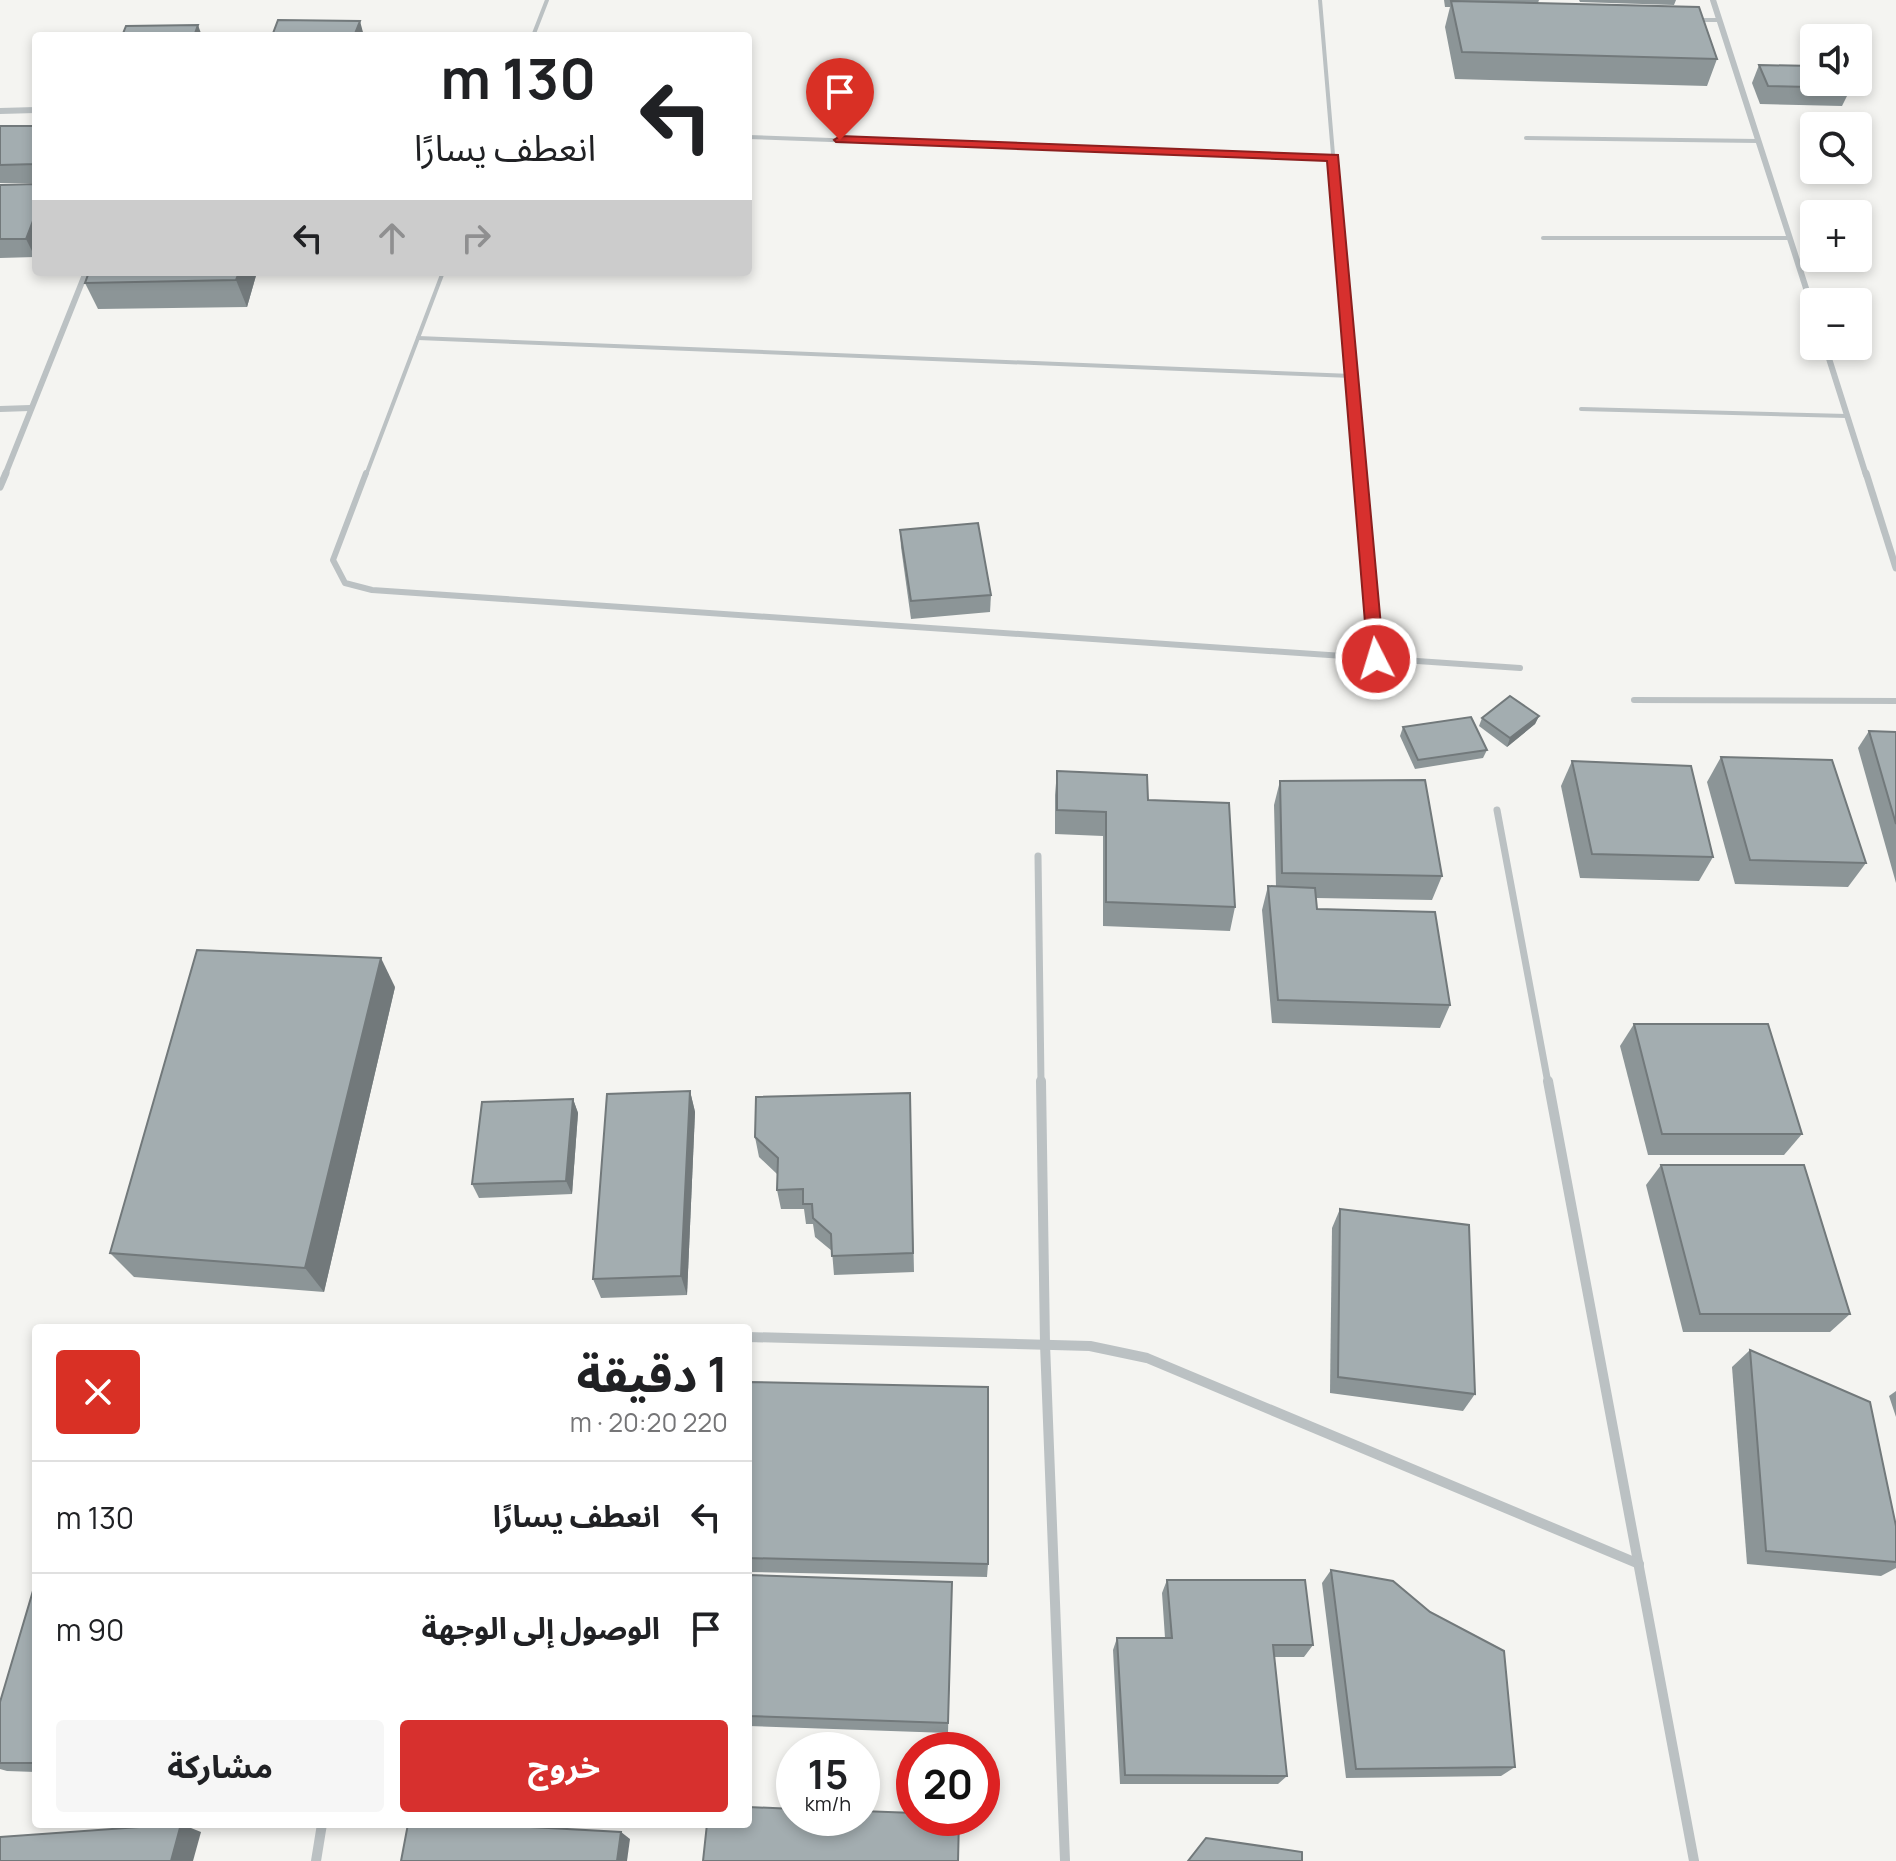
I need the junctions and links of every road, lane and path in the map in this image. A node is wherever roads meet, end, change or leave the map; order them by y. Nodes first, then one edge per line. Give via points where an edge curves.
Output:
1 (547, 0) edge
2 (1320, 0) edge
3 (1713, 0) edge
4 (1688, 20) edge
5 (1720, 20) junction
6 (535, 32) edge
7 (32, 110) edge
8 (0, 111) edge
9 (752, 137) edge
10 (1526, 138) dead end
11 (1758, 141) junction
12 (1333, 158) junction
13 (1543, 238) dead end
14 (1790, 238) junction
15 (84, 276) edge
16 (441, 276) edge
17 (1806, 288) edge
18 (418, 338) junction
19 (1829, 360) edge
20 (1352, 376) junction
21 (30, 408) junction
22 (0, 409) edge
23 (1581, 409) dead end
24 (1847, 416) junction
25 (0, 487) edge
26 (1896, 568) edge
27 (1376, 659) junction
28 (1520, 668) dead end
29 (1634, 700) dead end
30 (1896, 701) edge
31 (1497, 810) dead end
32 (1038, 856) dead end
33 (752, 1337) edge
34 (1045, 1344) junction
35 (1639, 1564) junction
36 (321, 1828) edge
37 (316, 1861) edge
38 (1065, 1861) edge
39 (1694, 1861) edge

1 - 6 lane
2 - 12 lane
3 - 5 street
4 - 5 lane
5 - 11 street
7 - 8 street
9 - 12 lane
10 - 11 lane
11 - 14 street
12 - 20 lane
13 - 14 lane
14 - 17 street
15 - 21 street
16 - 18 lane
18 - 20 lane
18 - 27 lane via 333,560 345,583 388,591
19 - 24 street
20 - 27 lane
21 - 22 street
21 - 25 street
23 - 24 lane
24 - 26 street
27 - 28 lane
29 - 30 lane
31 - 35 street
32 - 34 street
33 - 34 street
34 - 35 street via 1090,1346 1147,1358
34 - 38 street
35 - 39 street
36 - 37 street

